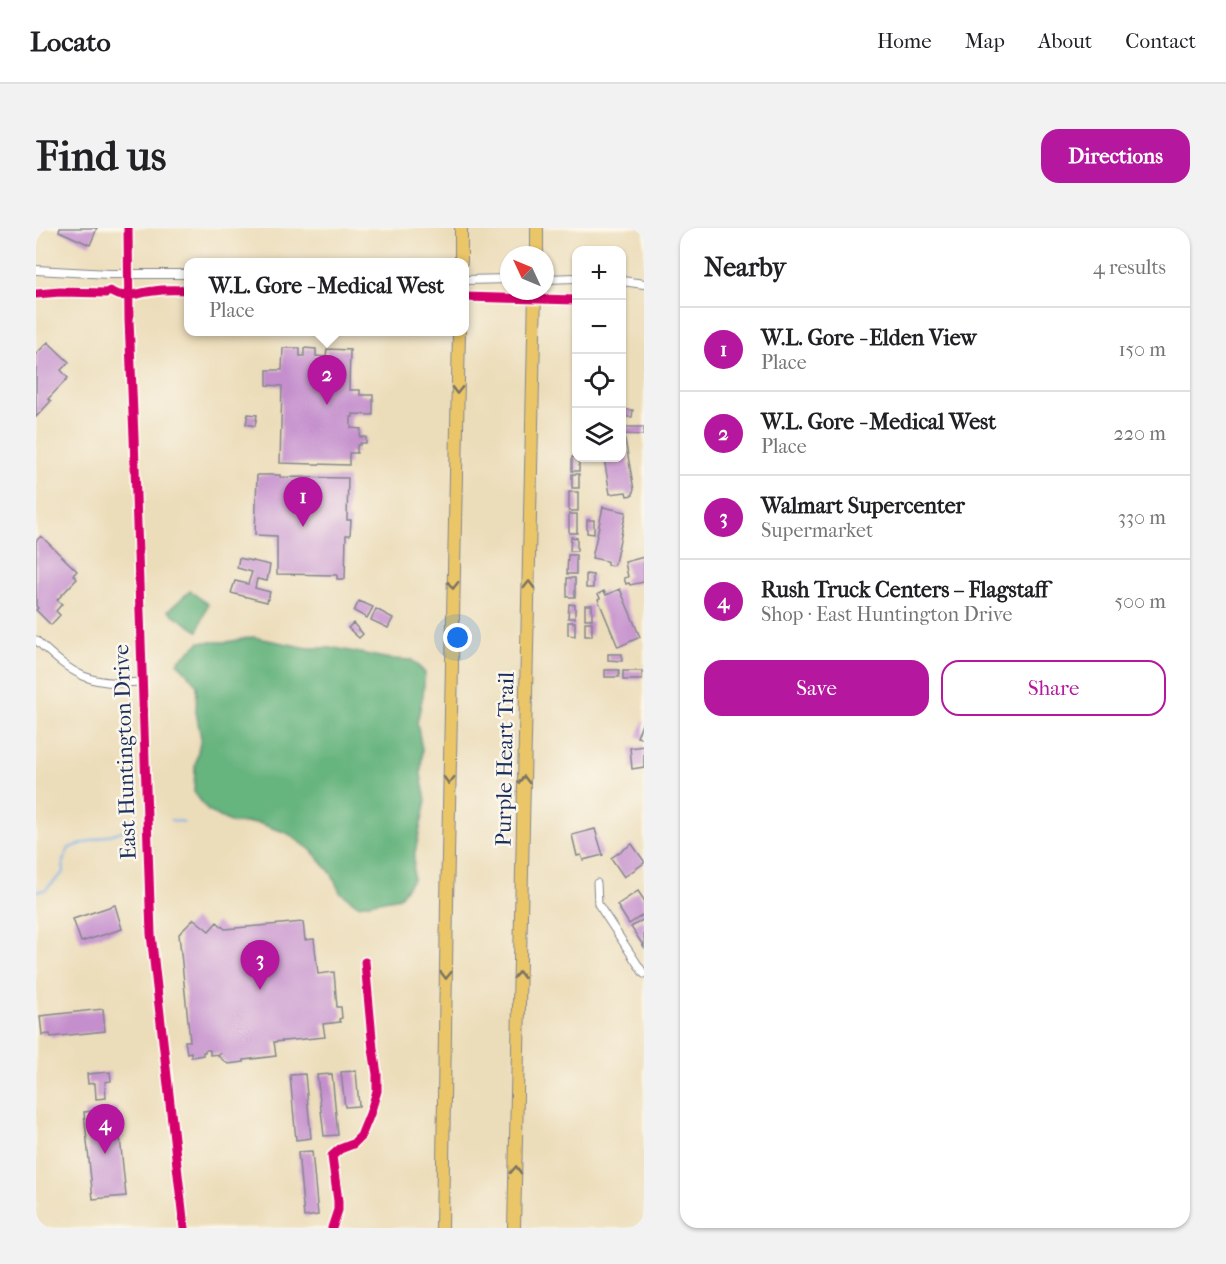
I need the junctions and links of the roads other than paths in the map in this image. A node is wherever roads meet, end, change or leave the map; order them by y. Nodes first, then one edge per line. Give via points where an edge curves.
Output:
1 (128, 228) edge
2 (461, 228) edge
3 (537, 228) edge
4 (537, 246) edge
5 (460, 258) edge
6 (36, 270) edge
7 (128, 273) junction
8 (184, 274) edge
9 (554, 278) edge
10 (572, 278) edge
11 (500, 279) edge
12 (469, 280) edge
13 (626, 282) edge
14 (644, 284) edge
15 (536, 300) edge
16 (459, 336) edge
17 (36, 640) edge
18 (142, 682) junction
19 (597, 883) dead end
20 (644, 974) edge
21 (184, 1228) edge
22 (442, 1228) edge
23 (514, 1228) edge

1 - 7 street, East Huntington Drive
2 - 5 highway
3 - 4 highway
6 - 7 street
7 - 8 street
7 - 18 street, East Huntington Drive
9 - 10 street
11 - 12 street
13 - 14 street
23 -> 15 highway, Purple Heart Trail
16 -> 22 highway
17 - 18 street via 66,668 84,677 103,682
18 - 21 street, East Huntington Drive via 151,934
19 - 20 street via 598,904

